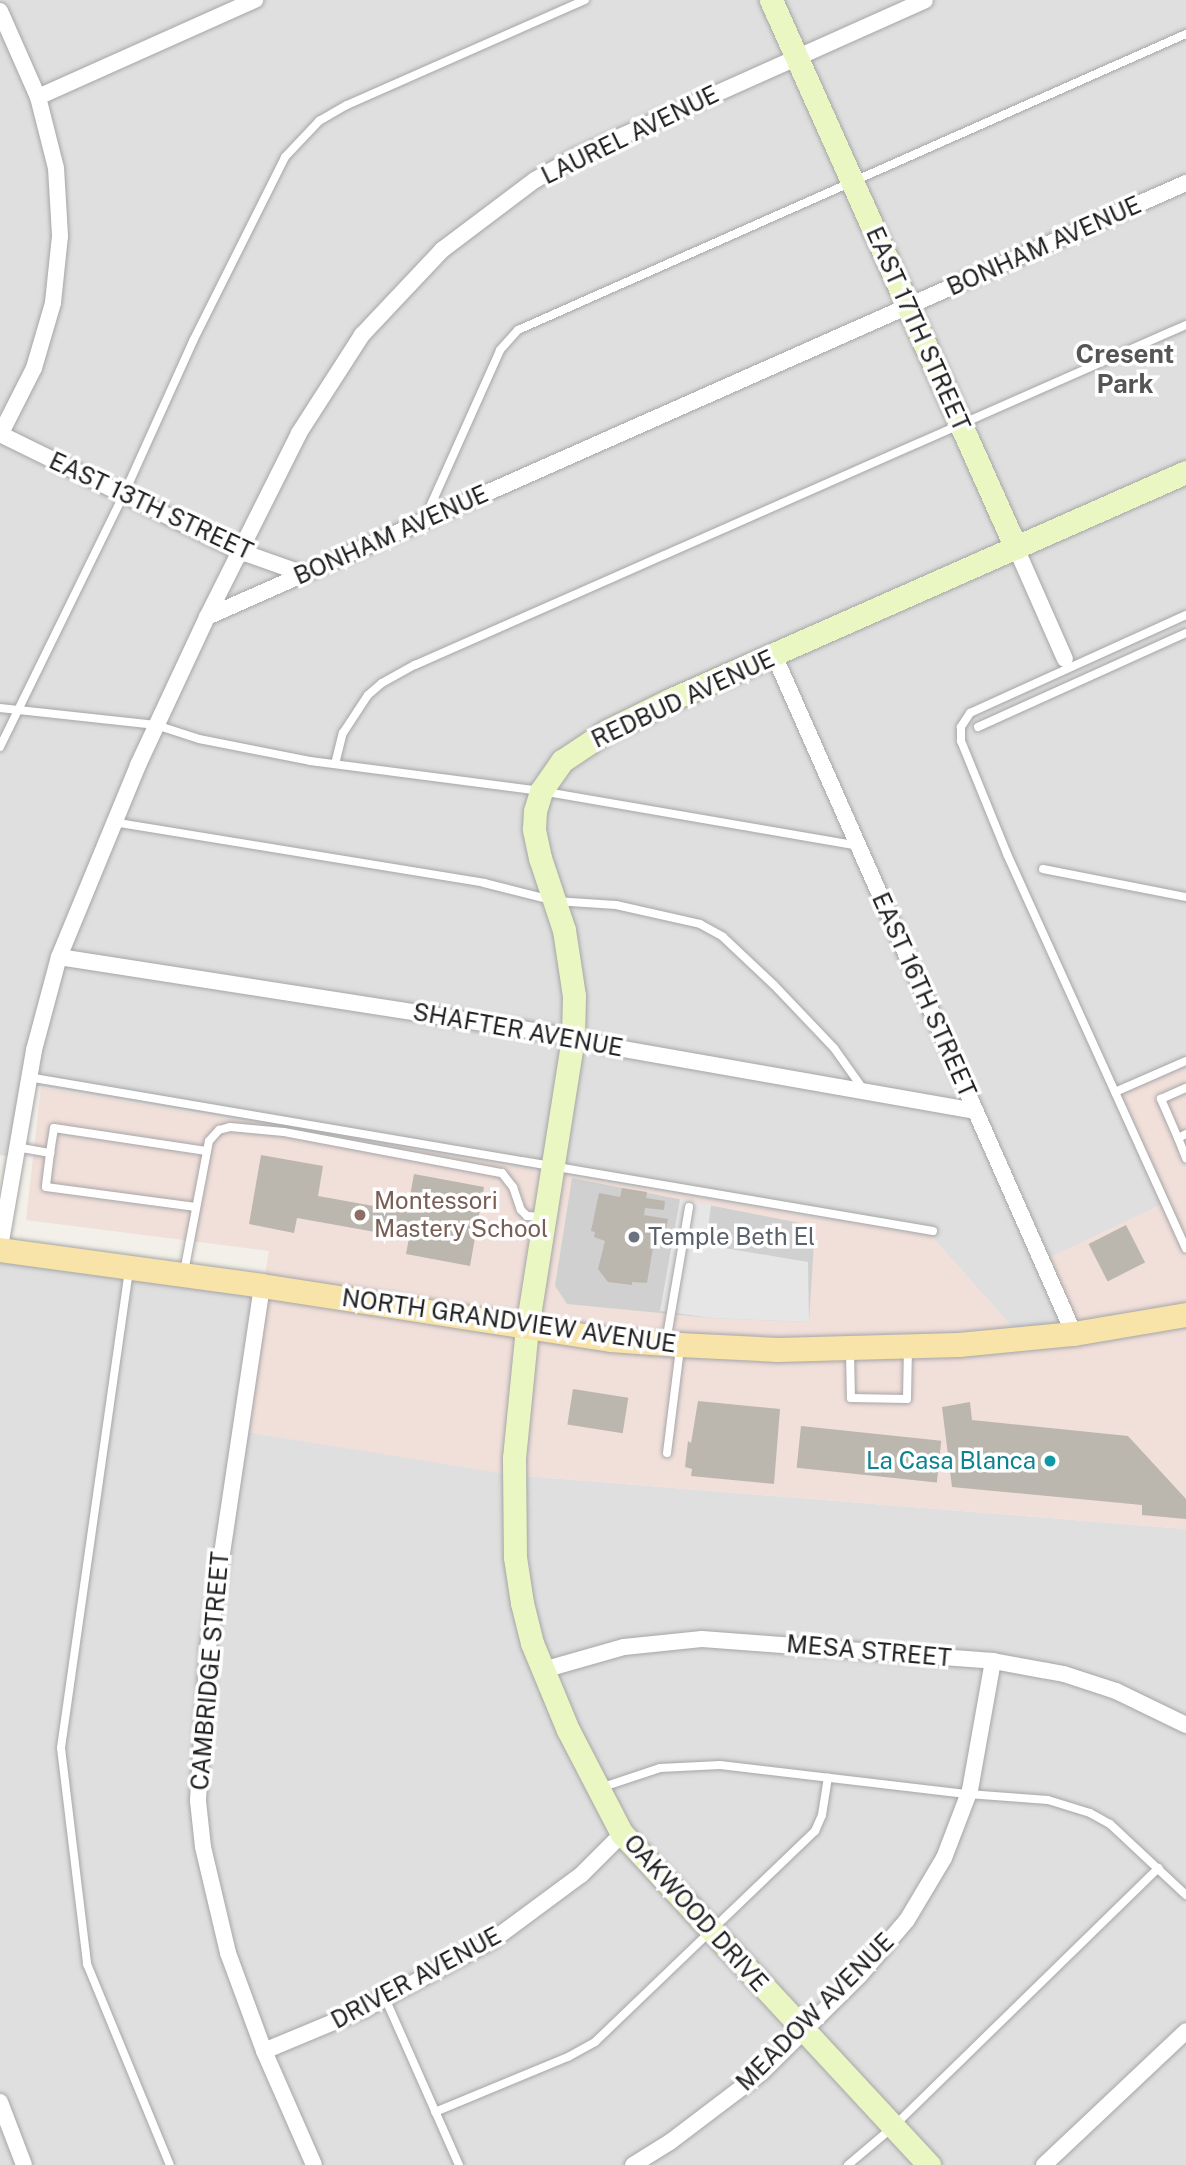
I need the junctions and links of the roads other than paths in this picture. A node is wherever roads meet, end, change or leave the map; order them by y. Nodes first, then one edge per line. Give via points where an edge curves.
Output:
1 (255, 0) edge
2 (585, 0) edge
3 (771, 0) edge
4 (925, 0) edge
5 (0, 11) edge
6 (1186, 34) edge
7 (796, 58) junction
8 (38, 97) junction
9 (852, 182) junction
10 (1186, 183) edge
11 (908, 306) junction
12 (1186, 325) edge
13 (960, 424) junction
14 (0, 434) edge
15 (1186, 472) edge
16 (124, 494) junction
17 (424, 520) junction
18 (1016, 548) junction
19 (239, 551) junction
20 (304, 573) junction
21 (1186, 615) edge
22 (207, 617) junction
23 (1186, 633) edge
24 (774, 655) junction
25 (1065, 659) dead end
26 (0, 708) edge
27 (18, 712) junction
28 (156, 726) junction
29 (978, 727) dead end
30 (0, 747) edge
31 (335, 764) junction
32 (541, 791) junction
33 (113, 822) junction
34 (858, 846) junction
35 (1043, 869) dead end
36 (1186, 897) edge
37 (555, 901) junction
38 (59, 957) junction
39 (573, 1037) junction
40 (1186, 1062) edge
41 (28, 1077) junction
42 (1186, 1088) edge
43 (864, 1091) junction
44 (1115, 1092) junction
45 (975, 1111) junction
46 (1182, 1136) edge
47 (16, 1147) junction
48 (206, 1151) junction
49 (50, 1153) junction
50 (1186, 1158) edge
51 (552, 1167) junction
52 (196, 1207) junction
53 (689, 1207) dead end
54 (545, 1217) junction
55 (933, 1231) dead end
56 (0, 1248) edge
57 (1186, 1248) edge
58 (130, 1268) junction
59 (183, 1275) junction
60 (262, 1286) junction
61 (1186, 1315) edge
62 (527, 1328) junction
63 (1074, 1334) junction
64 (673, 1345) junction
65 (908, 1347) junction
66 (850, 1349) junction
67 (667, 1453) dead end
68 (993, 1661) junction
69 (543, 1670) junction
70 (1186, 1726) edge
71 (828, 1777) junction
72 (597, 1790) junction
73 (968, 1794) junction
74 (622, 1834) junction
75 (1158, 1868) junction
76 (1186, 1895) edge
77 (711, 1931) junction
78 (385, 1998) junction
79 (803, 2031) junction
80 (1186, 2031) edge
81 (264, 2051) junction
82 (0, 2102) edge
83 (435, 2112) junction
84 (893, 2127) junction
85 (24, 2165) edge
86 (170, 2165) edge
87 (314, 2165) edge
88 (459, 2165) edge
89 (633, 2165) edge
90 (848, 2165) edge
91 (929, 2165) edge
92 (1044, 2165) edge

1 - 8 street
2 - 16 lane via 347,105 303,135 265,194
3 - 7 street, EAST 17TH STREET
4 - 7 street, LAUREL AVENUE
5 - 8 street
6 - 9 lane
7 - 9 street, EAST 17TH STREET
7 - 19 street, LAUREL AVENUE via 576,156 535,180 442,250 362,335 299,433
8 - 14 street via 56,168 60,236 54,289 34,368
9 - 11 street, EAST 17TH STREET
9 - 17 lane via 518,330 500,350
10 - 11 street, BONHAM AVENUE
11 - 13 street, EAST 17TH STREET
11 - 17 street, BONHAM AVENUE
12 - 13 lane
13 - 18 street, EAST 17TH STREET
13 - 31 lane via 382,683 368,695 343,733
14 - 16 street, EAST 13TH STREET
15 - 18 street, REDBUD AVENUE
16 - 19 street, EAST 13TH STREET
16 - 27 lane
17 - 20 street, BONHAM AVENUE
18 - 24 street, REDBUD AVENUE
18 - 25 street, EAST 17TH STREET
19 - 20 street, EAST 13TH STREET
19 - 22 street, LAUREL AVENUE
20 - 22 street, BONHAM AVENUE
21 - 44 lane via 970,713 961,727 961,741 1007,854
22 - 28 street
23 - 29 lane
24 - 32 street, REDBUD AVENUE via 607,731 562,761
24 - 34 street, EAST 16TH STREET
26 - 27 lane
27 - 28 lane
27 - 30 lane
28 - 31 lane via 199,739
28 - 33 street
31 - 32 lane
32 - 34 lane
32 - 37 street, REDBUD AVENUE via 534,829
33 - 37 lane via 484,883
33 - 38 street
34 - 45 street, EAST 16TH STREET
35 - 36 lane
37 - 39 street, REDBUD AVENUE via 572,965
37 - 43 lane via 658,913 700,924 723,937 834,1048
38 - 39 street, SHAFTER AVENUE
38 - 41 street
39 - 43 street, SHAFTER AVENUE
39 - 51 street, REDBUD AVENUE
40 - 44 lane
41 - 47 street
41 - 51 lane
42 - 46 lane via 1161,1099
43 - 45 street, SHAFTER AVENUE
44 - 57 lane
45 - 63 street, EAST 16TH STREET
46 - 50 lane
47 - 49 lane
47 - 56 street
48 - 49 lane via 54,1128
48 - 52 lane
48 - 54 lane via 214,1134 230,1127 284,1132 502,1173 521,1210 527,1216
49 - 52 lane via 46,1187
51 - 54 street, REDBUD AVENUE
51 - 55 lane
52 - 59 lane
53 - 64 lane
54 - 62 street, REDBUD AVENUE
56 - 58 main road, NORTH GRANDVIEW AVENUE
58 - 59 main road, NORTH GRANDVIEW AVENUE
58 - 86 lane via 61,1748 87,1964
59 - 60 main road, NORTH GRANDVIEW AVENUE
60 - 62 main road, NORTH GRANDVIEW AVENUE
60 - 81 street, CAMBRIDGE STREET via 208,1649 198,1801 215,1906
61 - 63 main road, NORTH GRANDVIEW AVENUE
62 - 64 main road, NORTH GRANDVIEW AVENUE
62 - 69 street, OAKWOOD DRIVE via 512,1509 522,1603
63 - 65 main road, NORTH GRANDVIEW AVENUE
64 - 66 main road, NORTH GRANDVIEW AVENUE
64 - 67 lane
65 - 66 main road, NORTH GRANDVIEW AVENUE
65 - 66 lane via 907,1399 851,1398
68 - 69 street, MESA STREET via 702,1639 624,1647
68 - 70 street, MESA STREET via 1064,1674 1116,1690
68 - 73 street, MEADOW AVENUE
69 - 72 street, OAKWOOD DRIVE
71 - 72 lane via 720,1765 685,1766 634,1774
71 - 73 lane
71 - 77 lane via 815,1831
72 - 74 street, OAKWOOD DRIVE
73 - 75 lane via 1048,1800 1090,1813 1110,1824
73 - 79 street, MEADOW AVENUE via 944,1857 907,1920
74 - 77 street, OAKWOOD DRIVE
74 - 78 street, DRIVER AVENUE via 581,1875 494,1940
75 - 76 lane
75 - 84 lane
77 - 79 street, OAKWOOD DRIVE
77 - 83 lane via 595,2042
78 - 81 street, DRIVER AVENUE
78 - 83 lane
79 - 84 street, OAKWOOD DRIVE
79 - 89 street, MEADOW AVENUE via 761,2073
80 - 92 street
81 - 87 street, CAMBRIDGE STREET
82 - 85 street
83 - 88 lane
84 - 90 lane
84 - 91 street, OAKWOOD DRIVE

